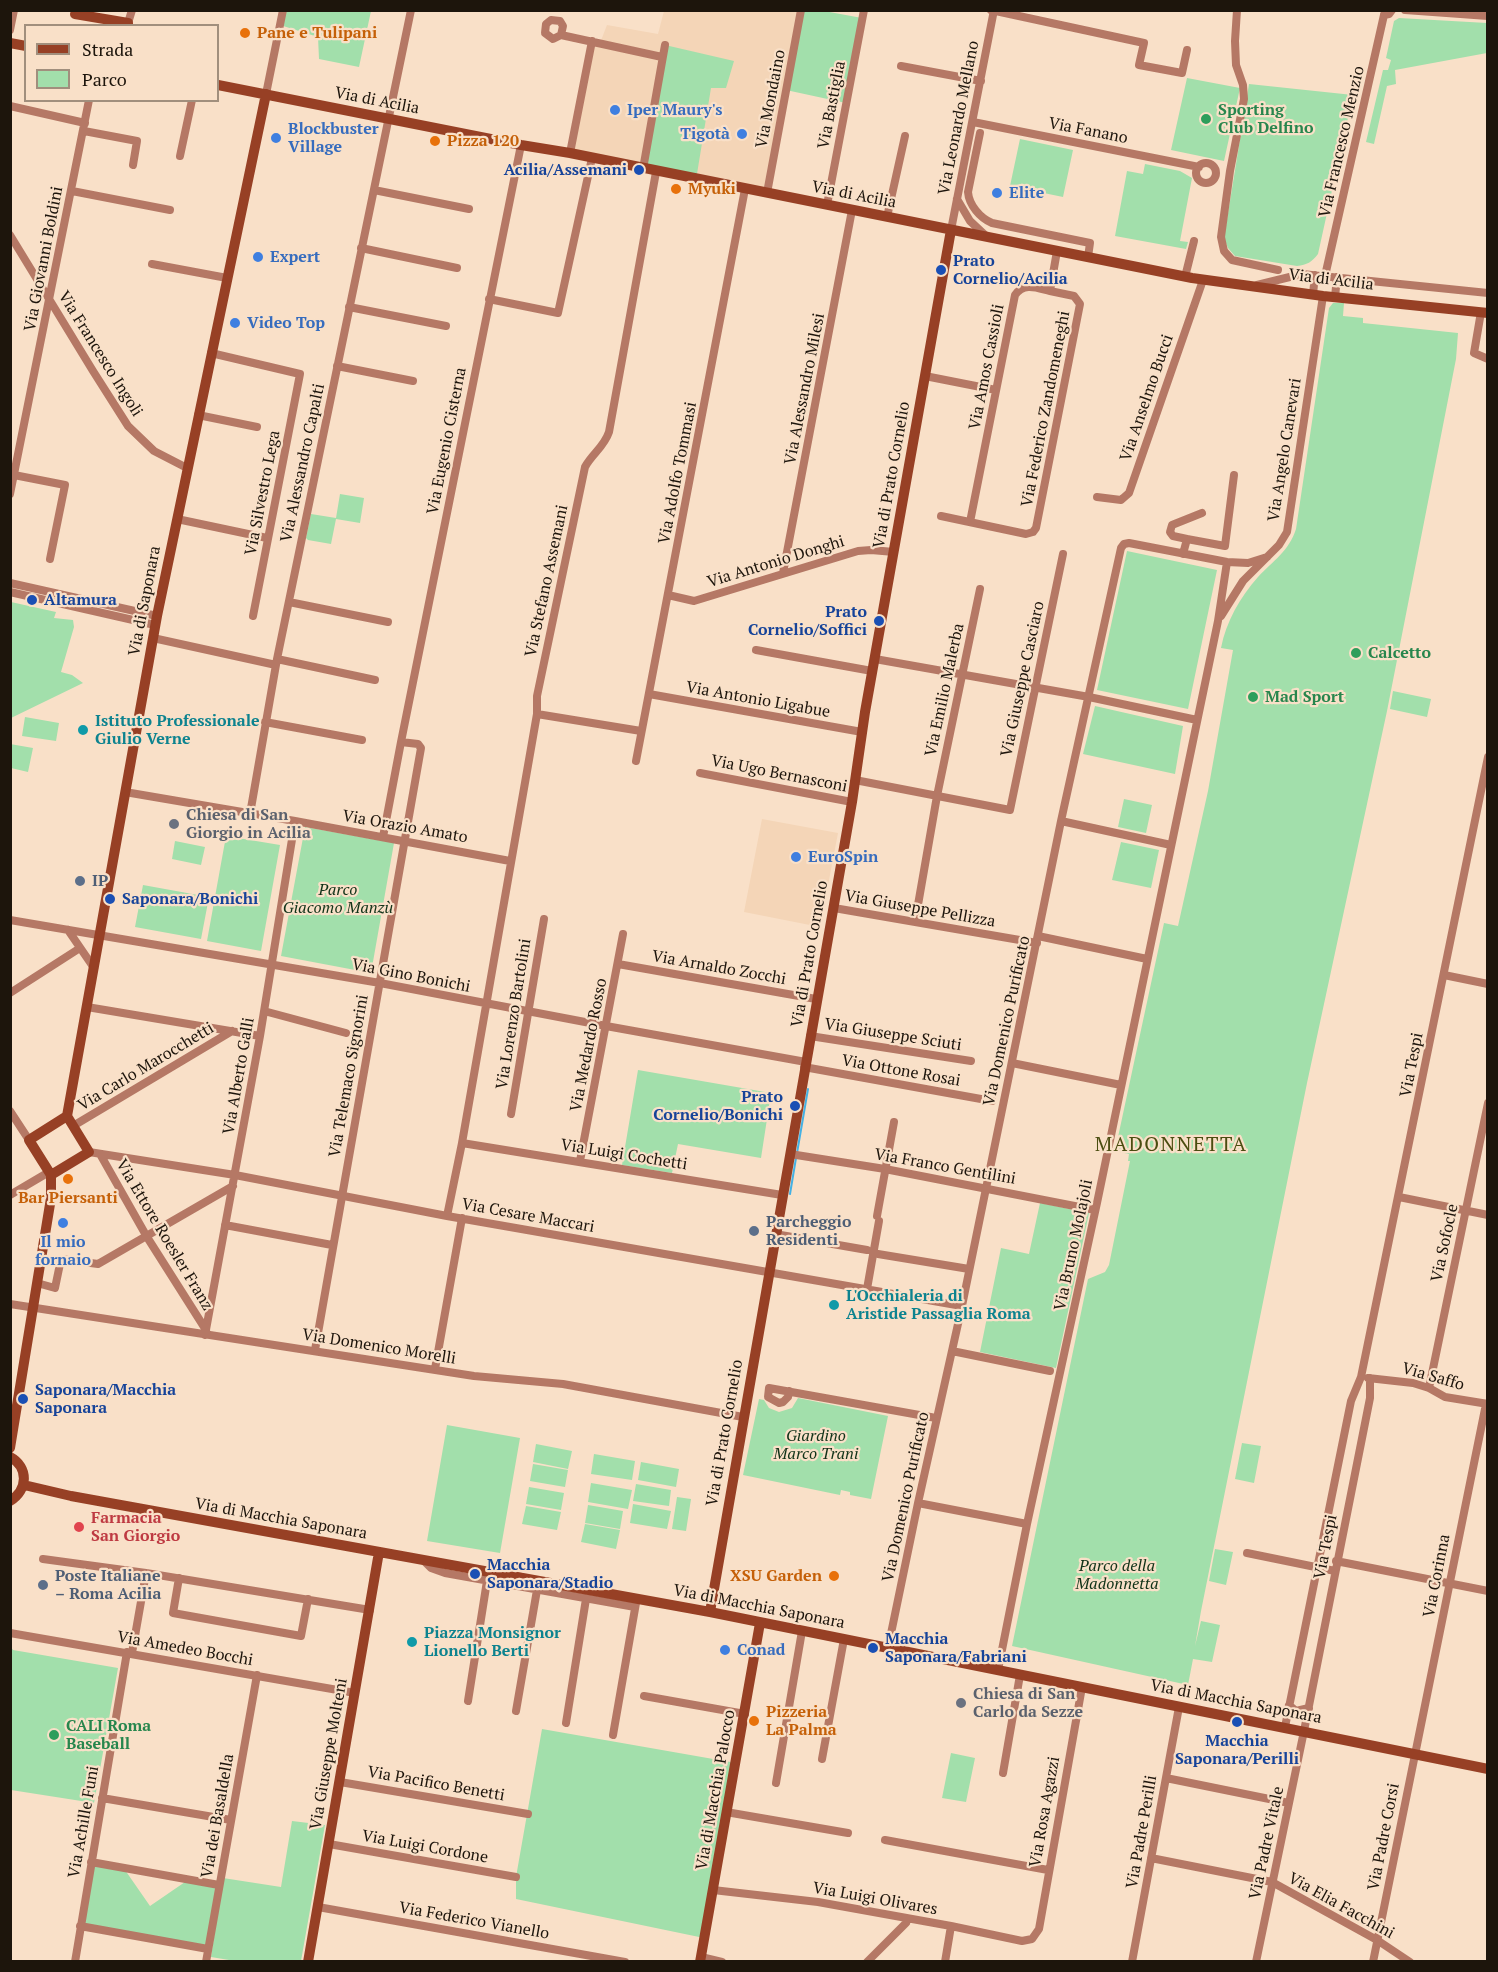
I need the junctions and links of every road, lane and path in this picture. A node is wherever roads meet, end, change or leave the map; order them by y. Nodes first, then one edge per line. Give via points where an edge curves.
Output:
1 (14, 10) edge
2 (132, 10) edge
3 (283, 10) edge
4 (411, 10) edge
5 (801, 10) edge
6 (864, 10) edge
7 (1237, 10) edge
8 (1405, 10) edge
9 (993, 11) edge
10 (1385, 12) edge
11 (1488, 16) edge
12 (75, 17) edge
13 (128, 24) edge
14 (10, 30) edge
15 (561, 35) dead end
16 (592, 41) junction
17 (664, 45) dead end
18 (1187, 50) dead end
19 (662, 57) junction
20 (901, 66) dead end
21 (981, 81) junction
22 (219, 85) edge
23 (266, 94) junction
24 (89, 102) edge
25 (192, 102) edge
26 (10, 105) edge
27 (389, 118) junction
28 (973, 122) junction
29 (84, 127) junction
30 (980, 133) dead end
31 (905, 136) dead end
32 (521, 145) junction
33 (570, 153) junction
34 (180, 156) dead end
35 (592, 158) junction
36 (970, 161) junction
37 (133, 165) dead end
38 (1199, 167) dead end
39 (643, 169) junction
40 (656, 172) junction
41 (745, 189) junction
42 (374, 190) junction
43 (72, 191) junction
44 (767, 193) junction
45 (957, 199) junction
46 (827, 205) junction
47 (469, 209) dead end
48 (170, 210) dead end
49 (852, 210) junction
50 (887, 217) junction
51 (951, 230) junction
52 (10, 234) edge
53 (988, 237) junction
54 (1194, 241) dead end
55 (361, 248) junction
56 (1057, 251) junction
57 (1088, 257) junction
58 (152, 264) dead end
59 (457, 268) dead end
60 (1278, 270) dead end
61 (1315, 275) junction
62 (1325, 276) junction
63 (1185, 277) junction
64 (1337, 277) junction
65 (227, 278) junction
66 (1203, 280) junction
67 (1253, 286) junction
68 (1050, 291) junction
69 (1488, 293) edge
70 (1318, 295) junction
71 (1335, 297) junction
72 (489, 299) junction
73 (50, 300) junction
74 (349, 308) junction
75 (1484, 312) edge
76 (446, 326) dead end
77 (211, 353) junction
78 (1488, 359) edge
79 (337, 366) junction
80 (925, 376) junction
81 (413, 381) dead end
82 (996, 390) junction
83 (198, 415) junction
84 (256, 427) dead end
85 (187, 468) junction
86 (14, 475) junction
87 (1234, 475) dead end
88 (10, 494) edge
89 (1097, 497) dead end
90 (1202, 513) dead end
91 (941, 516) dead end
92 (177, 519) junction
93 (970, 522) junction
94 (267, 538) junction
95 (1187, 539) junction
96 (894, 552) junction
97 (1063, 554) dead end
98 (1183, 554) junction
99 (1267, 557) junction
100 (50, 559) dead end
101 (1227, 562) junction
102 (783, 573) junction
103 (10, 583) edge
104 (980, 589) dead end
105 (10, 592) edge
106 (668, 595) junction
107 (289, 602) junction
108 (253, 616) dead end
109 (156, 621) junction
110 (1218, 621) junction
111 (388, 622) dead end
112 (153, 639) junction
113 (756, 650) dead end
114 (875, 659) junction
115 (277, 662) junction
116 (873, 671) junction
117 (962, 674) junction
118 (375, 680) dead end
119 (1035, 687) junction
120 (649, 694) junction
121 (1089, 697) junction
122 (537, 714) junction
123 (1197, 720) junction
124 (265, 722) junction
125 (641, 732) junction
126 (862, 732) junction
127 (362, 740) dead end
128 (401, 742) junction
129 (1488, 757) edge
130 (636, 762) dead end
131 (700, 773) dead end
132 (855, 780) junction
133 (125, 792) junction
134 (937, 796) junction
135 (852, 802) junction
136 (250, 814) junction
137 (295, 821) junction
138 (1061, 821) junction
139 (383, 837) junction
140 (405, 841) junction
141 (1171, 844) junction
142 (510, 861) junction
143 (834, 908) junction
144 (544, 919) dead end
145 (10, 920) edge
146 (915, 922) junction
147 (68, 930) junction
148 (623, 934) dead end
149 (99, 936) junction
150 (1038, 940) junction
151 (80, 948) junction
152 (1147, 959) junction
153 (271, 964) junction
154 (618, 964) junction
155 (94, 968) junction
156 (1444, 975) junction
157 (380, 983) junction
158 (1488, 984) edge
159 (10, 993) edge
160 (816, 999) junction
161 (486, 1004) junction
162 (87, 1007) junction
163 (264, 1011) junction
164 (529, 1012) junction
165 (606, 1026) junction
166 (232, 1031) junction
167 (346, 1033) dead end
168 (260, 1036) junction
169 (810, 1036) junction
170 (971, 1061) dead end
171 (1012, 1063) junction
172 (805, 1064) junction
173 (1122, 1085) junction
174 (992, 1101) dead end
175 (1488, 1103) edge
176 (10, 1111) edge
177 (511, 1114) dead end
178 (70, 1121) junction
179 (894, 1122) dead end
180 (29, 1140) junction
181 (462, 1143) junction
182 (94, 1153) junction
183 (795, 1155) junction
184 (580, 1161) junction
185 (885, 1169) junction
186 (50, 1173) junction
187 (235, 1175) junction
188 (233, 1186) junction
189 (986, 1188) junction
190 (10, 1195) edge
191 (782, 1195) junction
192 (341, 1196) junction
193 (1399, 1197) junction
194 (1095, 1210) junction
195 (1466, 1210) junction
196 (1488, 1215) edge
197 (447, 1216) junction
198 (462, 1218) junction
199 (225, 1226) junction
200 (775, 1234) junction
201 (147, 1237) junction
202 (332, 1245) junction
203 (867, 1250) dead end
204 (878, 1254) dead end
205 (969, 1269) junction
206 (769, 1272) junction
207 (37, 1283) junction
208 (867, 1289) junction
209 (10, 1304) edge
210 (962, 1306) junction
211 (32, 1308) junction
212 (206, 1332) junction
213 (315, 1350) junction
214 (952, 1352) junction
215 (435, 1369) junction
216 (1050, 1371) dead end
217 (1361, 1377) junction
218 (1370, 1378) junction
219 (1429, 1389) junction
220 (789, 1391) dead end
221 (1487, 1404) edge
222 (743, 1417) junction
223 (936, 1418) junction
224 (10, 1448) edge
225 (10, 1457) edge
226 (24, 1485) junction
227 (10, 1501) edge
228 (918, 1503) junction
229 (1027, 1524) junction
230 (1322, 1549) junction
231 (379, 1552) junction
232 (1247, 1553) dead end
233 (398, 1556) junction
234 (1337, 1557) junction
235 (42, 1559) dead end
236 (423, 1560) junction
237 (1318, 1567) junction
238 (1335, 1571) junction
239 (146, 1573) junction
240 (376, 1574) junction
241 (178, 1578) junction
242 (487, 1581) junction
243 (1449, 1583) junction
244 (537, 1590) junction
245 (1488, 1591) edge
246 (308, 1599) junction
247 (586, 1599) junction
248 (636, 1606) junction
249 (370, 1610) junction
250 (710, 1612) junction
251 (760, 1623) junction
252 (802, 1631) junction
253 (10, 1632) edge
254 (844, 1639) junction
255 (888, 1648) junction
256 (129, 1653) junction
257 (998, 1671) junction
258 (257, 1675) junction
259 (1020, 1675) junction
260 (1082, 1687) junction
261 (355, 1693) junction
262 (644, 1696) dead end
263 (468, 1701) dead end
264 (1289, 1705) junction
265 (1179, 1707) junction
266 (1309, 1708) junction
267 (516, 1710) dead end
268 (745, 1714) junction
269 (566, 1723) dead end
270 (1284, 1727) junction
271 (1304, 1731) junction
272 (614, 1735) dead end
273 (1415, 1753) junction
274 (822, 1759) dead end
275 (1488, 1769) edge
276 (1003, 1773) dead end
277 (1166, 1778) junction
278 (340, 1782) junction
279 (776, 1783) dead end
280 (102, 1798) junction
281 (1289, 1803) junction
282 (726, 1812) junction
283 (528, 1814) dead end
284 (231, 1820) junction
285 (848, 1833) dead end
286 (885, 1840) dead end
287 (329, 1844) junction
288 (1151, 1858) junction
289 (91, 1862) junction
290 (1048, 1870) junction
291 (516, 1877) dead end
292 (1272, 1882) junction
293 (219, 1885) junction
294 (713, 1890) junction
295 (318, 1907) junction
296 (906, 1923) dead end
297 (80, 1926) junction
298 (951, 1926) junction
299 (1032, 1939) joint
300 (1377, 1940) junction
301 (208, 1949) junction
302 (701, 1959) edge
303 (75, 1962) edge
304 (206, 1962) edge
305 (309, 1962) edge
306 (625, 1962) edge
307 (722, 1962) edge
308 (867, 1962) edge
309 (945, 1962) edge
310 (1132, 1962) edge
311 (1256, 1962) edge
312 (1373, 1962) edge
313 (1410, 1962) edge

1 - 14 street
2 - 13 street
3 - 23 street
4 - 27 street, Via Alessandro Capalti
5 - 44 street, Via Mondaino
6 - 46 street, Via Bastiglia
7 - 60 street via 1234,42 1244,99 1221,237 1224,251 1232,260
8 - 11 street
9 - 18 street via 1143,43 1139,65 1182,73
9 - 21 street, Via Leonardo Mellano
10 - 62 street, Via Francesco Menzio
12 - 13 street
15 - 16 street
16 - 19 street
16 - 33 street
17 - 19 street
19 - 39 street
20 - 21 street
21 - 28 street, Via Leonardo Mellano
22 - 23 street, Via di Acilia
23 - 27 street, Via di Acilia
23 - 65 street, Via di Saponara
24 - 29 street, Via Giovanni Boldini
25 - 34 street
26 - 29 street
27 - 32 street, Via di Acilia
27 - 42 street, Via Alessandro Capalti
28 - 36 street, Via Leonardo Mellano
28 - 38 street, Via Fanano
29 - 37 street via 137,141
29 - 43 street, Via Giovanni Boldini
30 - 36 street
31 - 50 street
32 - 33 street, Via di Acilia
32 - 72 street, Via Eugenio Cisterna
33 - 35 street, Via di Acilia
35 - 39 street, Via di Acilia
35 - 72 street via 558,313
36 - 45 street, Via Leonardo Mellano
36 - 57 street via 968,196 985,219 1090,243
39 - 40 street, Via di Acilia
40 - 41 street, Via di Acilia
40 - 122 street, Via Stefano Assemani via 609,432 606,442 585,467 537,696
41 - 44 street, Via di Acilia
41 - 106 street, Via Adolfo Tommasi
42 - 47 street
42 - 55 street, Via Alessandro Capalti
43 - 48 street
43 - 73 street, Via Giovanni Boldini
44 - 46 street, Via di Acilia
45 - 51 street, Via Leonardo Mellano
45 - 53 street via 970,221
46 - 49 street, Via di Acilia
49 - 50 street, Via di Acilia
49 - 102 street, Via Alessandro Milesi
50 - 51 street, Via di Acilia
51 - 53 street, Via di Acilia
51 - 80 street, Via di Prato Cornelio
52 - 73 street, Via Francesco Ingoli
53 - 56 street, Via di Acilia
54 - 63 street
55 - 59 street
55 - 74 street, Via Alessandro Capalti
56 - 57 street, Via di Acilia
56 - 68 street
57 - 63 street, Via di Acilia
58 - 65 street
61 - 62 street
61 - 67 street via 1290,276
61 - 70 street
62 - 64 street
63 - 66 street, Via di Acilia
64 - 69 street
64 - 71 street
65 - 77 street, Via di Saponara
66 - 67 street, Via di Acilia
66 - 89 street, Via Anselmo Bucci via 1129,493 1121,500
67 - 70 street, Via di Acilia
68 - 82 street, Via Amos Cassioli via 1027,286 1016,293
68 - 93 street, Via Federico Zandomeneghi via 1074,296 1080,304 1036,528 1026,534
70 - 71 street, Via di Acilia
70 - 99 street, Via Angelo Canevari via 1289,522 1283,540
71 - 75 street, Via di Acilia
72 - 128 street, Via Eugenio Cisterna
73 - 85 street, Via Francesco Ingoli via 134,433 154,452
73 - 86 street, Via Giovanni Boldini
74 - 76 street
74 - 79 street, Via Alessandro Capalti
75 - 78 street via 1474,349
77 - 83 street, Via di Saponara
77 - 94 street, Via Silvestro Lega via 300,374
79 - 81 street
79 - 107 street, Via Alessandro Capalti
80 - 82 street
80 - 96 street, Via di Prato Cornelio
82 - 93 street, Via Amos Cassioli
83 - 84 street
83 - 85 street, Via di Saponara
85 - 92 street, Via di Saponara
86 - 88 street, Via Giovanni Boldini
86 - 100 street via 65,485
87 - 95 street via 1224,546
90 - 95 street via 1172,525 1173,536
91 - 93 street, Via Federico Zandomeneghi
92 - 94 street
92 - 109 street, Via di Saponara
94 - 108 street, Via Silvestro Lega
95 - 98 street
96 - 102 street, Via Antonio Donghi via 858,551
96 - 114 street, Via di Prato Cornelio
97 - 119 street, Via Giuseppe Casciaro
98 - 101 street, Via Domenico Purificato
98 - 121 street, Via Domenico Purificato via 1129,543 1121,547
99 - 101 street, Via Domenico Purificato via 1248,563
99 - 110 street, Via Angelo Canevari via 1243,581
101 - 110 street, Via Angelo Canevari
102 - 106 street, Via Antonio Donghi via 694,601
103 - 109 street
104 - 117 street, Via Emilio Malerba
105 - 109 street
106 - 120 street, Via Adolfo Tommasi
107 - 111 street
107 - 115 street, Via Alessandro Capalti
109 - 112 street, Via di Saponara
110 - 123 street, Via Angelo Canevari
112 - 115 street
112 - 133 street, Via di Saponara
113 - 116 street
114 - 116 street, Via di Prato Cornelio
114 - 117 street
115 - 118 street
115 - 124 street, Via Alessandro Capalti
116 - 126 street, Via di Prato Cornelio
117 - 119 street
117 - 134 street, Via Emilio Malerba
119 - 121 street
119 - 134 street, Via Giuseppe Casciaro via 1010,810
120 - 125 street, Via Adolfo Tommasi
120 - 126 street, Via Antonio Ligabue
121 - 123 street
121 - 138 street, Via Domenico Purificato
122 - 125 street
122 - 142 street, Via Stefano Assemani
123 - 141 street, Via Bruno Molajoli
124 - 127 street
124 - 136 street, Via Alessandro Capalti
125 - 130 street, Via Adolfo Tommasi
126 - 132 street, Via di Prato Cornelio
128 - 139 street
128 - 140 street, Via Telemaco Signorini via 421,748
129 - 156 street, Via Tespi
131 - 135 street, Via Ugo Bernasconi
132 - 134 street
132 - 135 street, Via di Prato Cornelio
133 - 136 street, Via Orazio Amato
133 - 149 street, Via di Saponara
134 - 146 street, Via Emilio Malerba
135 - 143 street, Via di Prato Cornelio
136 - 137 street, Via Orazio Amato
137 - 139 street, Via Orazio Amato
137 - 153 street, Via Alberto Galli
138 - 141 street
138 - 150 street, Via Domenico Purificato
139 - 140 street, Via Orazio Amato
140 - 142 street, Via Orazio Amato
140 - 157 street, Via Telemaco Signorini
141 - 152 street, Via Bruno Molajoli
142 - 161 street, Via Stefano Assemani
143 - 146 street, Via Giuseppe Pellizza
143 - 160 street, Via di Prato Cornelio
144 - 164 street, Via Lorenzo Bartolini
145 - 147 street, Via Gino Bonichi
146 - 150 street, Via Giuseppe Pellizza
147 - 149 street, Via Gino Bonichi
147 - 151 street
148 - 154 street, Via Medardo Rosso
149 - 153 street, Via Gino Bonichi
149 - 155 street, Via di Saponara
150 - 152 street, Via Giuseppe Pellizza
150 - 171 street, Via Domenico Purificato
151 - 155 street
151 - 159 street
152 - 173 street, Via Bruno Molajoli
153 - 157 street, Via Gino Bonichi
153 - 163 street, Via Alberto Galli
154 - 160 street, Via Arnaldo Zocchi
154 - 165 street, Via Medardo Rosso
155 - 162 street, Via di Saponara
156 - 158 street
156 - 193 street, Via Tespi
157 - 161 street, Via Gino Bonichi
157 - 192 street, Via Telemaco Signorini
160 - 169 street, Via di Prato Cornelio
161 - 164 street, Via Gino Bonichi
161 - 181 street
162 - 166 street
162 - 178 street, Via di Saponara
163 - 167 street
163 - 168 street, Via Alberto Galli
164 - 165 street, Via Gino Bonichi
164 - 177 street, Via Lorenzo Bartolini
165 - 172 street, Via Gino Bonichi
165 - 184 street, Via Medardo Rosso
166 - 168 street
166 - 178 street, Via Carlo Marocchetti
168 - 187 street, Via Alberto Galli
169 - 170 street, Via Giuseppe Sciuti
169 - 172 street, Via di Prato Cornelio
171 - 173 street
171 - 189 street, Via Domenico Purificato
172 - 174 street, Via Ottone Rosai
172 - 183 street, Via di Prato Cornelio
173 - 194 street, Via Bruno Molajoli
175 - 195 street, Via Sofocle
176 - 180 street
178 - 180 street
178 - 182 street
179 - 185 street
180 - 186 street
181 - 184 street, Via Luigi Cochetti
181 - 197 street
182 - 186 street
182 - 187 street, Via Cesare Maccari
182 - 201 street, Via Ettore Roesler Franz
183 - 185 street, Via Franco Gentilini
183 - 191 street, Via di Prato Cornelio
184 - 191 street, Via Luigi Cochetti
185 - 189 street, Via Franco Gentilini
185 - 208 street
186 - 190 street
186 - 207 street via 51,1205
187 - 188 street, Via Alberto Galli
187 - 192 street, Via Cesare Maccari
188 - 199 street, Via Alberto Galli
188 - 201 street
189 - 194 street, Via Franco Gentilini
189 - 205 street, Via Domenico Purificato
191 - 200 street, Via di Prato Cornelio
192 - 197 street, Via Cesare Maccari
192 - 202 street, Via Telemaco Signorini
193 - 195 street
193 - 217 street, Via Tespi
194 - 229 street, Via Bruno Molajoli
195 - 196 street
195 - 219 street, Via Sofocle
197 - 198 street, Via Cesare Maccari
198 - 206 street, Via Cesare Maccari
198 - 215 street
199 - 202 street
199 - 212 street, Via Alberto Galli
200 - 203 street
200 - 206 street, Via di Prato Cornelio
201 - 207 street via 98,1264 61,1258 55,1288
201 - 212 street, Via Ettore Roesler Franz
202 - 213 street, Via Telemaco Signorini
204 - 205 street
205 - 210 street, Via Domenico Purificato
206 - 208 street, Via Cesare Maccari
206 - 222 street, Via di Prato Cornelio
207 - 211 street
208 - 210 street, Via Cesare Maccari
209 - 211 street, Via Domenico Morelli
210 - 214 street, Via Domenico Purificato
211 - 212 street, Via Domenico Morelli
211 - 224 street
212 - 213 street, Via Domenico Morelli
213 - 215 street, Via Domenico Morelli
214 - 216 street
214 - 223 street, Via Domenico Purificato
215 - 222 street, Via Domenico Morelli via 562,1384
217 - 218 street
217 - 230 street, Via Tespi via 1351,1401
218 - 219 street, Via Saffo
218 - 234 street, Via Tespi via 1370,1398
219 - 221 street, Via Saffo via 1445,1397
220 - 223 street
221 - 243 street, Via Corinna
222 - 250 street, Via di Prato Cornelio
223 - 228 street, Via Domenico Purificato
225 - 226 street via 23,1471
226 - 227 street
226 - 231 street, Via di Macchia Saponara
228 - 229 street
228 - 255 street, Via Domenico Purificato
229 - 257 street, Via Bruno Molajoli
230 - 234 street
230 - 237 street, Via Tespi
231 - 233 street, Via di Macchia Saponara
231 - 240 street, Via Giuseppe Molteni
232 - 237 street
233 - 236 street, Via di Macchia Saponara
233 - 240 street
234 - 238 street, Via Tespi
234 - 243 street
235 - 239 street
236 - 242 street via 441,1572
236 - 248 street, Via di Macchia Saponara
237 - 238 street
237 - 264 street, Via Tespi
238 - 266 street, Via Tespi
239 - 241 street
239 - 256 street, Via Achille Funi
240 - 249 street, Via Giuseppe Molteni
241 - 246 street
241 - 246 street via 173,1613 301,1636
242 - 244 street
242 - 263 street
243 - 245 street
243 - 273 street, Via Corinna
244 - 247 street
244 - 267 street
246 - 249 street
247 - 248 street
247 - 269 street
248 - 250 street, Via di Macchia Saponara via 656,1602
248 - 272 street
249 - 261 street, Via Giuseppe Molteni
250 - 251 street, Via di Macchia Saponara
251 - 252 street, Via di Macchia Saponara
251 - 268 street, Via di Macchia Palocco
252 - 254 street, Via di Macchia Saponara
252 - 279 street
253 - 256 street, Via Amedeo Bocchi
254 - 255 street, Via di Macchia Saponara
254 - 274 street
255 - 257 street, Via di Macchia Saponara
256 - 258 street, Via Amedeo Bocchi
256 - 280 street, Via Achille Funi
257 - 259 street, Via di Macchia Saponara
258 - 261 street, Via Amedeo Bocchi
258 - 284 street, Via dei Basaldella
259 - 260 street, Via di Macchia Saponara
259 - 276 street
260 - 265 street, Via di Macchia Saponara
260 - 290 street, Via Rosa Agazzi
261 - 278 street, Via Giuseppe Molteni
262 - 268 street
264 - 266 street via 1296,1711
264 - 270 street, Via Tespi
265 - 270 street, Via di Macchia Saponara
265 - 277 street, Via Padre Perilli
266 - 271 street, Via Tespi
268 - 282 street, Via di Macchia Palocco
270 - 271 street, Via di Macchia Saponara
271 - 273 street, Via di Macchia Saponara
271 - 281 street, Via Padre Vitale
273 - 275 street, Via di Macchia Saponara
273 - 300 street, Via Padre Corsi
277 - 281 street
277 - 288 street, Via Padre Perilli
278 - 283 street, Via Pacifico Benetti
278 - 287 street, Via Giuseppe Molteni
280 - 284 street
280 - 289 street, Via Achille Funi
281 - 292 street, Via Padre Vitale
282 - 285 street
282 - 294 street, Via di Macchia Palocco
284 - 293 street, Via dei Basaldella
286 - 290 street
287 - 291 street, Via Luigi Cordone
287 - 295 street, Via Giuseppe Molteni
288 - 292 street, Via Elia Facchini
288 - 310 street, Via Padre Perilli
289 - 293 street
289 - 297 street, Via Achille Funi
290 - 299 street, Via Rosa Agazzi via 1039,1929
292 - 300 street, Via Elia Facchini
292 - 311 street, Via Padre Vitale
293 - 301 street, Via dei Basaldella
294 - 298 street, Via Luigi Olivares via 818,1902
294 - 302 street, Via di Macchia Palocco
295 - 305 street, Via Giuseppe Molteni
295 - 306 street, Via Federico Vianello
296 - 308 street
297 - 301 street
297 - 303 street, Via Achille Funi
298 - 299 street, Via Luigi Olivares via 1022,1941
298 - 309 street
300 - 312 street, Via Padre Corsi
300 - 313 street, Via Elia Facchini
301 - 304 street, Via dei Basaldella
302 - 307 street

